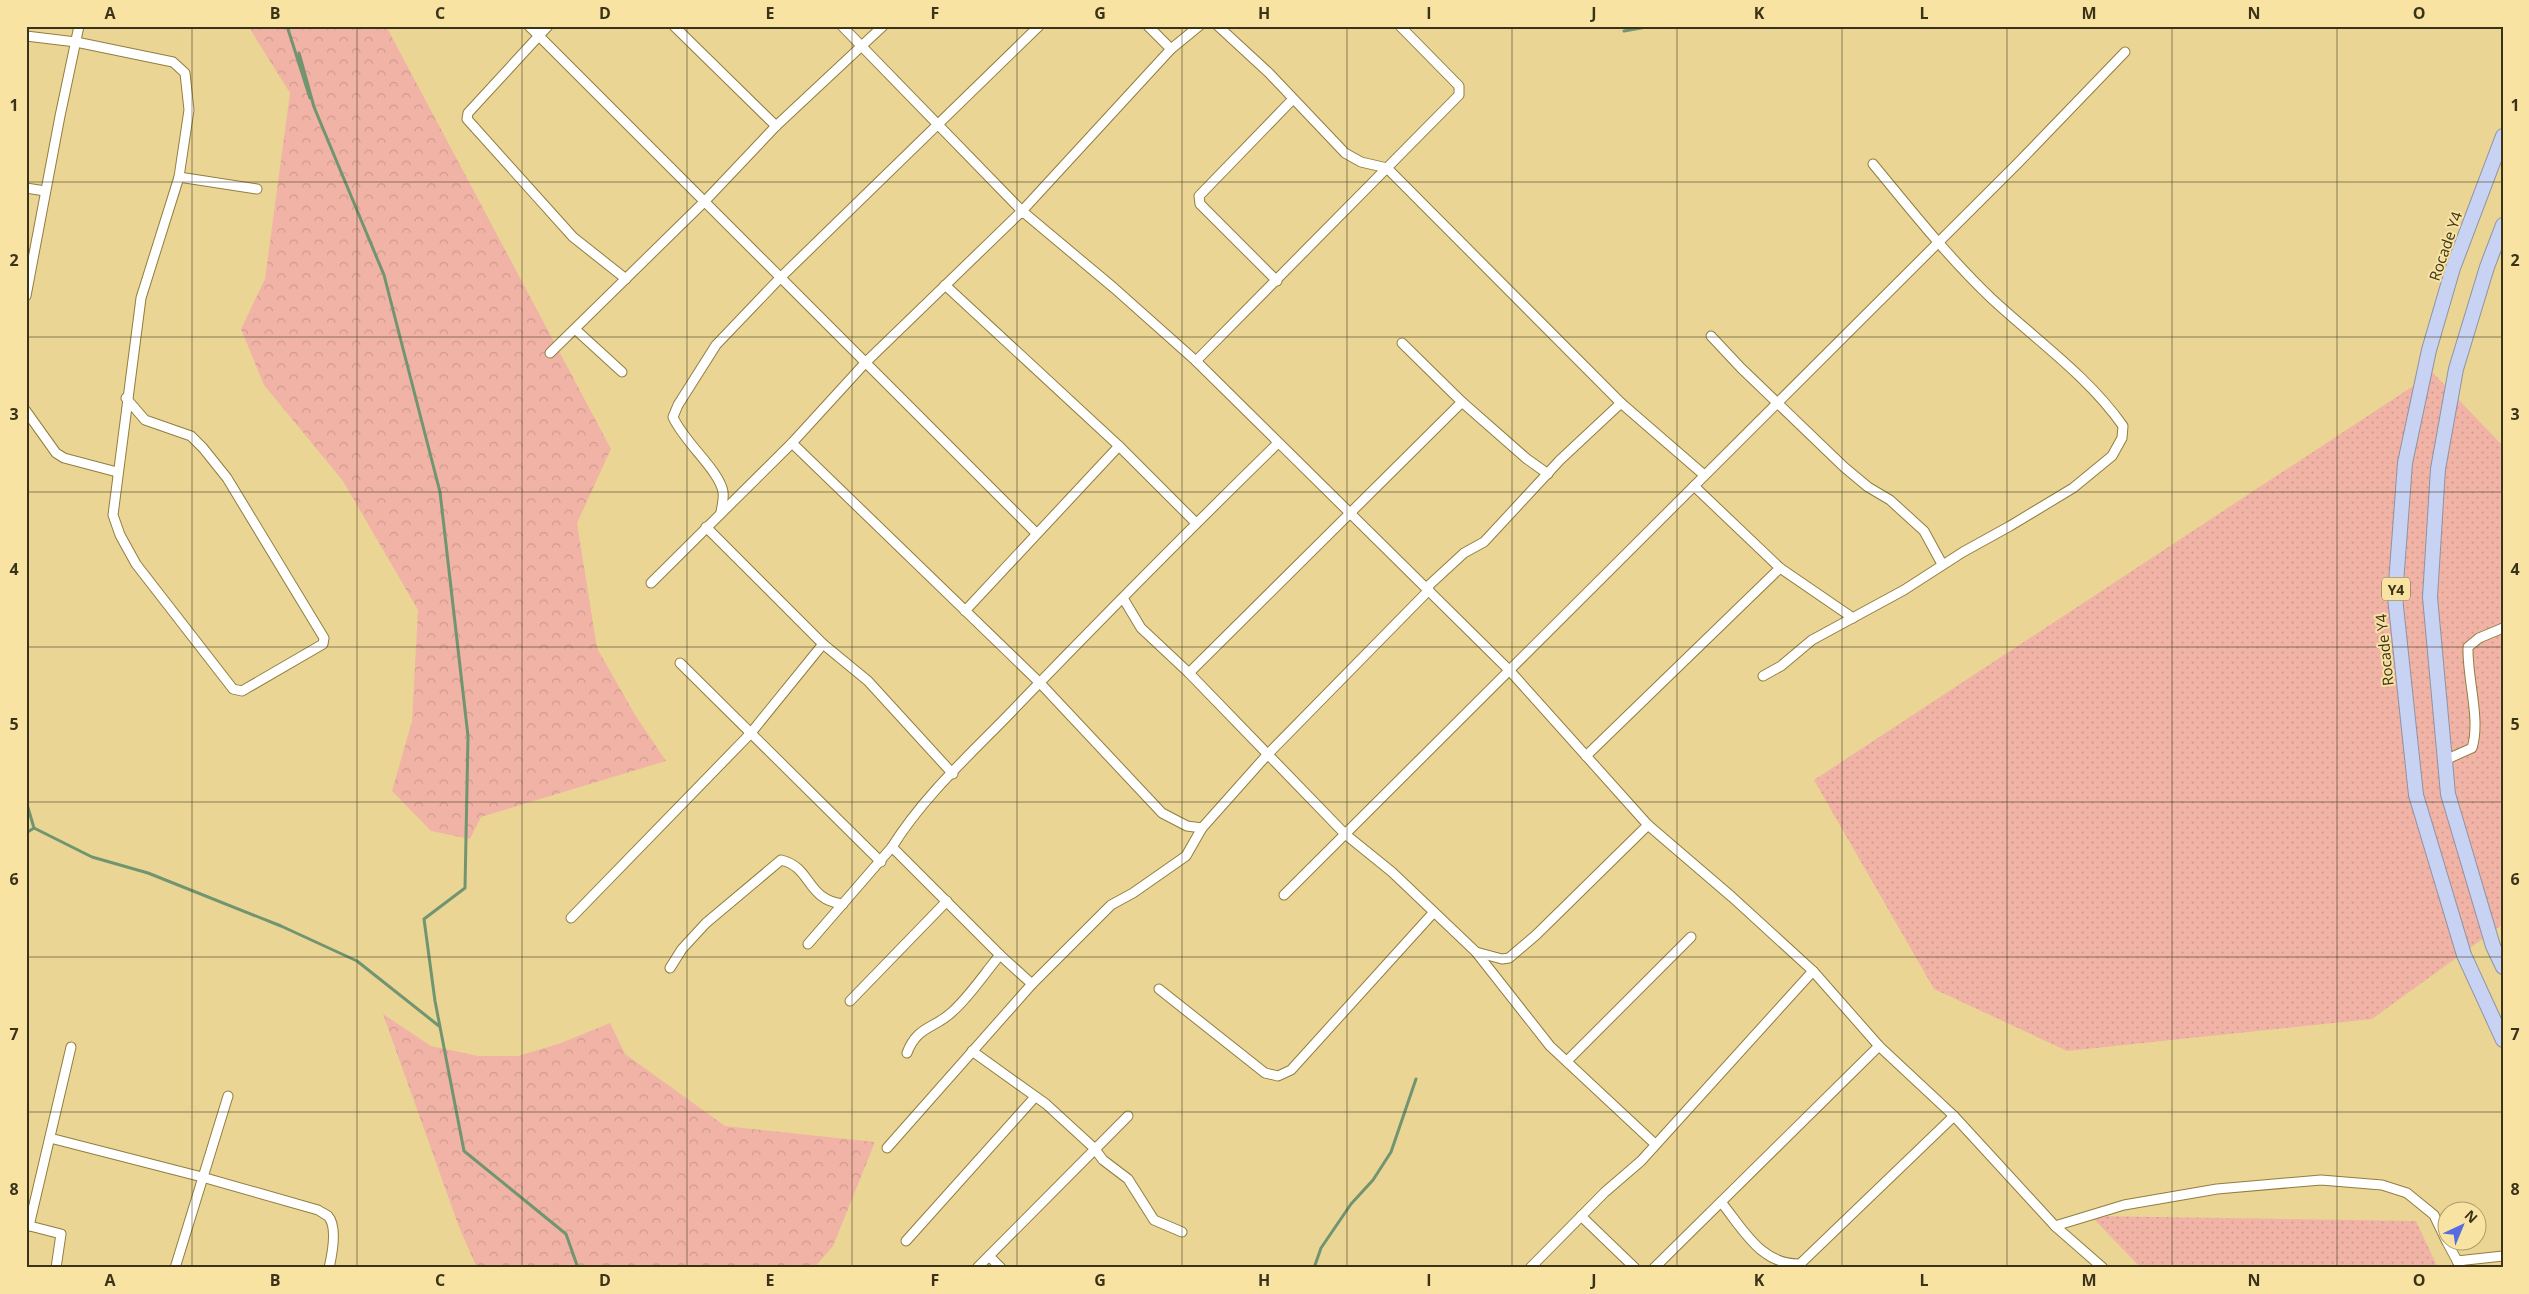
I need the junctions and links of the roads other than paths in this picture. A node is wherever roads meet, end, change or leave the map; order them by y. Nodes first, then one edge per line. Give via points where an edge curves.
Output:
1 (79, 26) edge
2 (529, 26) edge
3 (548, 26) edge
4 (674, 26) edge
5 (842, 26) edge
6 (883, 26) edge
7 (1039, 26) edge
8 (1148, 26) edge
9 (1198, 26) edge
10 (1218, 26) edge
11 (1414, 26) edge
12 (1403, 30) edge
13 (539, 35) junction
14 (26, 36) edge
15 (76, 42) junction
16 (862, 48) junction
17 (1171, 49) junction
18 (2125, 52) dead end
19 (1293, 99) junction
20 (937, 124) junction
21 (776, 126) junction
22 (2503, 136) edge
23 (1873, 164) dead end
24 (1387, 168) junction
25 (179, 177) junction
26 (26, 188) edge
27 (257, 190) dead end
28 (46, 191) junction
29 (705, 201) junction
30 (1022, 211) junction
31 (2503, 225) edge
32 (1938, 243) junction
33 (781, 277) junction
34 (626, 279) junction
35 (1277, 280) junction
36 (27, 281) edge
37 (946, 285) junction
38 (26, 296) edge
39 (575, 329) junction
40 (1711, 336) dead end
41 (1402, 343) dead end
42 (550, 353) dead end
43 (1196, 361) junction
44 (866, 362) junction
45 (622, 372) dead end
46 (126, 398) junction
47 (1462, 402) junction
48 (1621, 403) junction
49 (1779, 403) junction
50 (26, 412) edge
51 (792, 443) junction
52 (1278, 443) junction
53 (1119, 446) junction
54 (117, 472) junction
55 (1548, 474) junction
56 (1704, 474) junction
57 (1694, 486) junction
58 (721, 512) junction
59 (1348, 513) junction
60 (1196, 523) junction
61 (706, 527) junction
62 (1036, 533) junction
63 (1942, 564) junction
64 (1780, 568) junction
65 (652, 583) dead end
66 (1427, 589) junction
67 (1123, 598) junction
68 (964, 611) junction
69 (1853, 618) junction
70 (2503, 628) edge
71 (823, 644) junction
72 (680, 663) dead end
73 (1510, 671) junction
74 (1189, 673) junction
75 (1763, 676) dead end
76 (1040, 683) junction
77 (750, 734) junction
78 (1267, 755) junction
79 (1586, 756) junction
80 (2445, 760) junction
81 (953, 774) junction
82 (1648, 825) junction
83 (1202, 828) junction
84 (1346, 834) junction
85 (892, 848) junction
86 (881, 862) junction
87 (1284, 895) dead end
88 (947, 901) junction
89 (843, 904) junction
90 (1434, 912) junction
91 (571, 918) dead end
92 (1691, 936) dead end
93 (808, 944) dead end
94 (1476, 952) junction
95 (1000, 955) junction
96 (2503, 967) edge
97 (670, 968) dead end
98 (1813, 971) junction
99 (1032, 984) junction
100 (1159, 989) dead end
101 (850, 1001) dead end
102 (2503, 1040) edge
103 (1879, 1046) junction
104 (71, 1047) dead end
105 (972, 1051) junction
106 (907, 1053) dead end
107 (1567, 1061) junction
108 (228, 1096) dead end
109 (1035, 1097) junction
110 (1128, 1116) dead end
111 (1954, 1116) junction
112 (50, 1138) junction
113 (1655, 1144) junction
114 (887, 1148) dead end
115 (1094, 1148) junction
116 (202, 1177) junction
117 (1721, 1202) junction
118 (1581, 1216) junction
119 (2436, 1219) edge
120 (28, 1225) edge
121 (2056, 1226) junction
122 (1182, 1232) dead end
123 (906, 1241) dead end
124 (2453, 1252) edge
125 (989, 1256) junction
126 (2503, 1256) edge
127 (2459, 1264) edge
128 (56, 1268) edge
129 (175, 1268) edge
130 (329, 1268) edge
131 (977, 1268) edge
132 (1001, 1268) edge
133 (1530, 1268) edge
134 (1635, 1268) edge
135 (1654, 1268) edge
136 (2103, 1268) edge

1 - 15 street
2 - 13 street
3 - 13 street
4 - 21 street
5 - 16 street
6 - 16 street
7 - 20 street
8 - 17 street
9 - 17 street
10 - 19 street
11 - 12 street
12 - 24 street via 1461,91
13 - 29 street
13 - 34 street via 468,113 467,119 573,237
14 - 15 street
15 - 25 street via 172,62 185,73 189,110
15 - 28 street
16 - 20 street
16 - 21 street
17 - 30 street
18 - 32 street
19 - 24 street via 1345,153 1361,162
19 - 35 street via 1199,196 1200,204
20 - 30 street
20 - 33 street
21 - 29 street
22 - 102 highway, Rocade Y4 / Y4 via 2453,268 2429,350 2405,463 2395,597 2416,795 2464,955
23 - 32 street
24 - 35 street
24 - 48 street
25 - 27 street
25 - 46 street via 141,298
26 - 28 street
28 - 36 street
29 - 33 street
29 - 34 street
30 - 37 street
30 - 43 street
31 - 80 highway, Y4 via 2456,369 2438,469 2430,598
32 - 49 street
32 - 63 street via 1992,299 2050,348 2104,402 2123,426 2122,438 2112,456 2073,488
33 - 44 street
33 - 58 street via 716,345 673,417 678,429 719,482 723,492
34 - 39 street
35 - 43 street
36 - 38 street
37 - 44 street
37 - 53 street
39 - 42 street
39 - 45 street
40 - 49 street
41 - 47 street
43 - 52 street
44 - 51 street
44 - 62 street
46 - 54 street
46 - 54 street via 145,420 191,436 203,448 226,478 324,638 323,644 242,691 233,689 136,564 124,542 113,515
47 - 55 street
47 - 59 street
48 - 55 street
48 - 56 street
49 - 56 street
49 - 63 street via 1849,471 1890,500 1924,531
50 - 54 street via 56,453
51 - 58 street
51 - 68 street
52 - 59 street
52 - 60 street
53 - 60 street
53 - 62 street
55 - 66 street via 1484,542 1464,553
56 - 57 street
57 - 64 street
57 - 73 street
58 - 61 street
59 - 66 street
59 - 74 street
60 - 67 street
61 - 65 street
61 - 71 street
62 - 68 street
63 - 69 street via 1904,590
64 - 69 street
64 - 79 street
66 - 73 street
66 - 78 street
67 - 74 street via 1141,628
67 - 76 street
68 - 76 street
69 - 75 street via 1812,640 1781,666
70 - 80 street via 2479,638 2468,647 2476,734 2472,748
71 - 77 street
71 - 81 street via 868,681
72 - 77 street
73 - 79 street
73 - 84 street
74 - 78 street
76 - 81 street
76 - 83 street via 1162,813 1187,826
77 - 86 street
77 - 91 street
78 - 83 street
78 - 84 street
79 - 82 street
80 - 96 highway, Y4 via 2448,794 2493,946
81 - 85 street via 912,817
82 - 94 street via 1509,958
82 - 98 street
83 - 99 street via 1186,856 1110,905
84 - 87 street
84 - 90 street
85 - 86 street
85 - 88 street
86 - 89 street
88 - 95 street
88 - 101 street
89 - 93 street
89 - 97 street via 825,900 797,868 781,860 706,923
90 - 94 street
90 - 100 street via 1291,1070 1278,1076 1264,1073
92 - 107 street
94 - 107 street via 1550,1046
95 - 99 street
95 - 106 street via 951,1013 917,1034
98 - 103 street
98 - 113 street
99 - 105 street
103 - 111 street
103 - 117 street
104 - 112 street
105 - 109 street
105 - 114 street
107 - 113 street
108 - 116 street
109 - 115 street
109 - 123 street
110 - 115 street
111 - 117 street via 1800,1264 1775,1261 1762,1253
111 - 121 street
112 - 116 street
112 - 120 street
113 - 118 street
115 - 122 street via 1103,1160 1134,1186 1154,1220
115 - 125 street
116 - 129 street
116 - 130 street via 318,1210 328,1216 332,1229
117 - 135 street
118 - 133 street
118 - 134 street
119 - 121 street via 2407,1193 2382,1185 2321,1180 2217,1189 2152,1200
120 - 128 street via 61,1234
121 - 136 street
124 - 127 street
125 - 131 street
125 - 132 street
126 - 127 street

